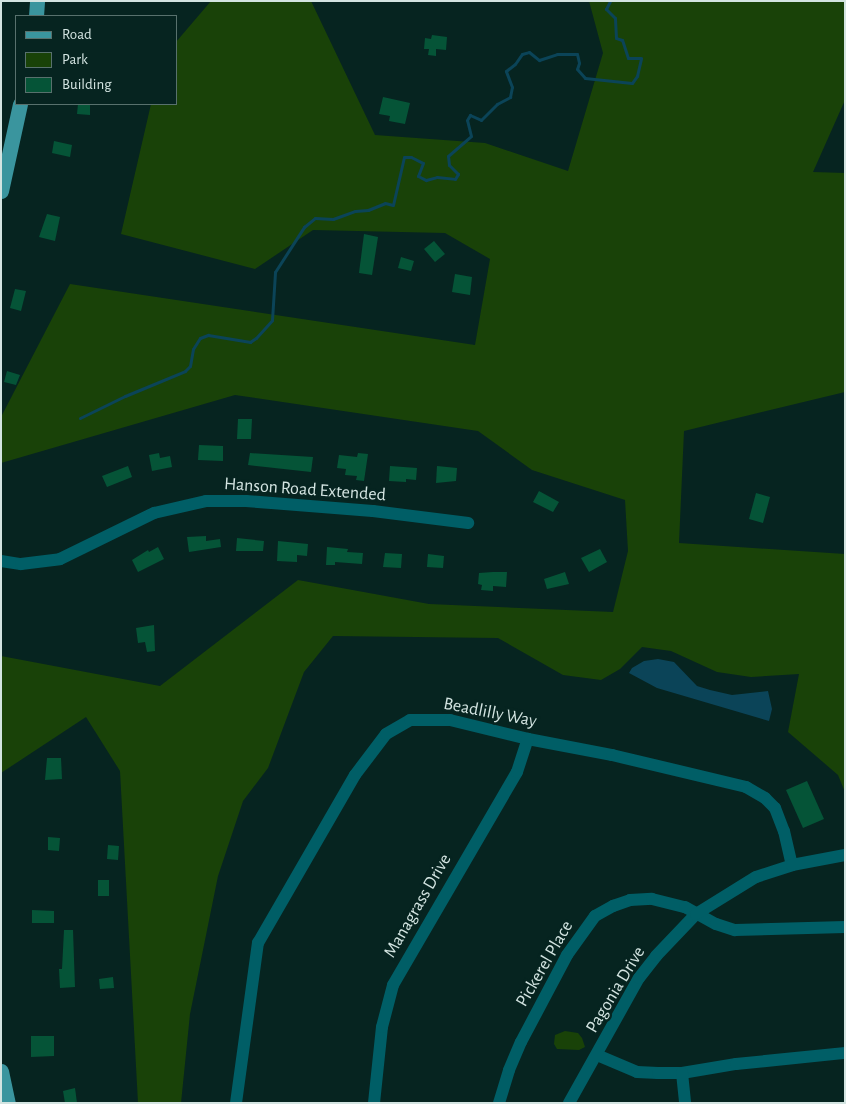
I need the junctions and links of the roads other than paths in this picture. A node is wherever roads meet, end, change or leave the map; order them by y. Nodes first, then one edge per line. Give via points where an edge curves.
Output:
1 (38, 1) edge
2 (36, 15) edge
3 (20, 105) edge
4 (1, 191) edge
5 (468, 523) dead end
6 (1, 562) edge
7 (528, 739) junction
8 (845, 855) edge
9 (792, 865) junction
10 (696, 914) junction
11 (845, 927) edge
12 (845, 1053) edge
13 (597, 1055) junction
14 (1, 1071) edge
15 (682, 1072) junction
16 (8, 1103) edge
17 (236, 1103) edge
18 (374, 1103) edge
19 (499, 1103) edge
20 (569, 1103) edge
21 (685, 1103) edge

1 - 2 main road
3 - 4 main road
5 - 6 street, Hanson Road Extended via 363,510 206,501 154,513 60,559 21,564
7 - 9 street, Beadlilly Way via 622,757 746,787 765,798 774,808 784,831
7 - 17 street, Beadlilly Way via 450,720 410,720 386,734 355,774 258,943
7 - 18 street, Managrass Drive via 516,772 393,986 382,1027
8 - 9 street, Pagonia Drive
9 - 10 street, Pagonia Drive via 756,877
10 - 11 street, Pickerel Place via 735,930
10 - 13 street, Pagonia Drive via 639,978
10 - 19 street, Pickerel Place via 685,907 652,899 630,900 595,916 567,955 521,1042
12 - 15 street
13 - 15 street via 637,1072
13 - 20 street, Pagonia Drive
14 - 16 main road
15 - 21 street

